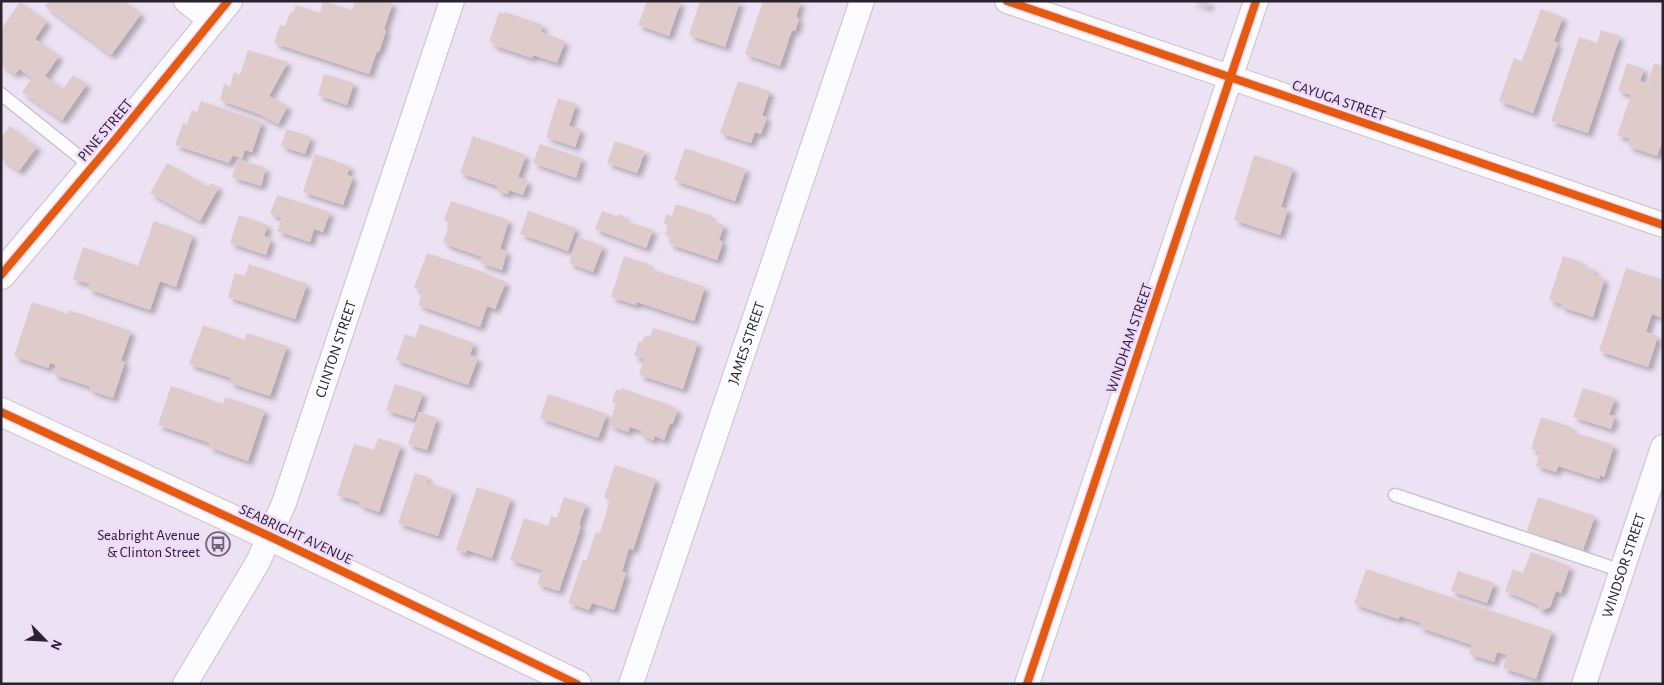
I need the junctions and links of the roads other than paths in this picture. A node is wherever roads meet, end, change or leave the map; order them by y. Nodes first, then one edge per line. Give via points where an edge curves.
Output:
1 (186, 1) edge
2 (452, 1) edge
3 (862, 1) edge
4 (1007, 1) edge
5 (1256, 1) edge
6 (220, 11) edge
7 (1231, 78) junction
8 (1, 94) edge
9 (92, 167) junction
10 (1663, 225) edge
11 (1, 275) edge
12 (1, 412) edge
13 (1663, 447) edge
14 (1395, 495) dead end
15 (269, 536) junction
16 (1622, 571) junction
17 (185, 684) edge
18 (577, 684) edge
19 (631, 684) edge
20 (1027, 684) edge
21 (1584, 684) edge

1 - 6 street
2 - 15 street, CLINTON STREET via 284,503
3 - 19 street, JAMES STREET
4 - 7 street, CAYUGA STREET
5 - 7 street, WINDHAM STREET
6 - 9 main road, PINE STREET
7 - 10 street, CAYUGA STREET
7 - 20 street, WINDHAM STREET
8 - 9 lane
9 - 11 main road, PINE STREET
12 - 15 main road, SEABRIGHT AVENUE
13 - 16 street, WINDSOR STREET
14 - 16 lane
15 - 17 street, CLINTON STREET via 258,562
15 - 18 main road, SEABRIGHT AVENUE
16 - 21 street, WINDSOR STREET

